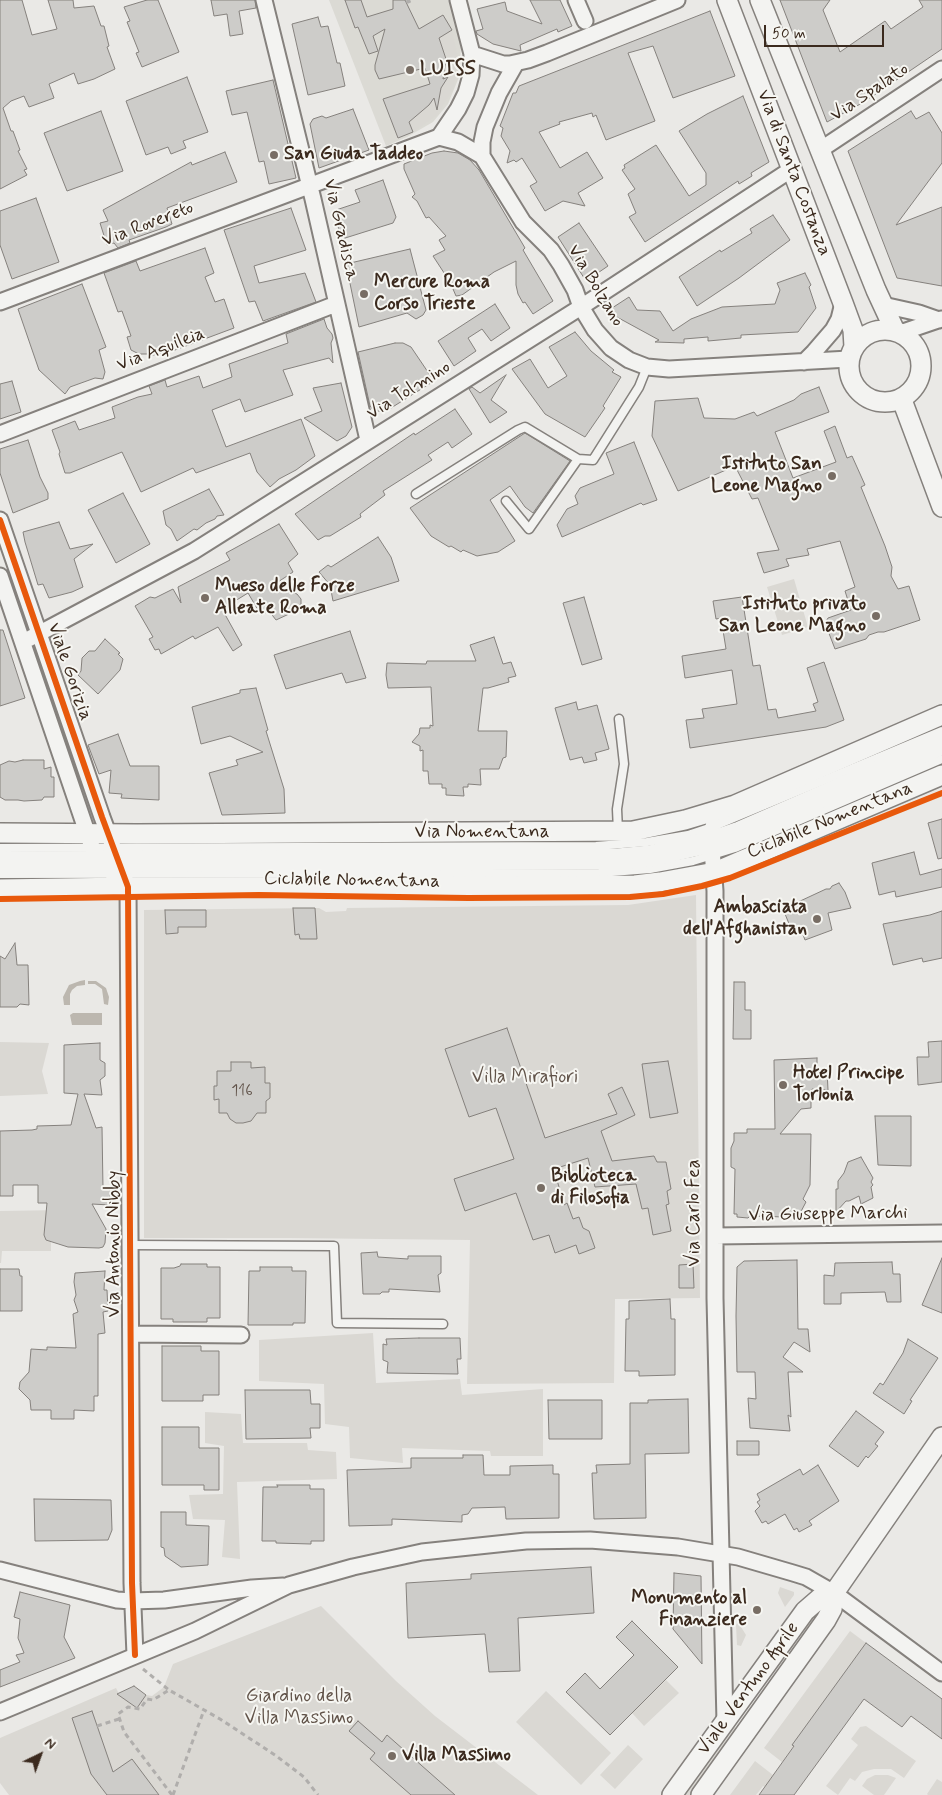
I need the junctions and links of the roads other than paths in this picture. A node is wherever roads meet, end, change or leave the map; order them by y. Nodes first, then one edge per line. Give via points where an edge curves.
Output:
1 (264, 0) edge
2 (458, 0) edge
3 (576, 0) edge
4 (677, 0) edge
5 (727, 0) edge
6 (760, 0) edge
7 (585, 21) dead end
8 (472, 54) junction
9 (516, 63) junction
10 (942, 69) edge
11 (439, 137) junction
12 (820, 150) junction
13 (482, 156) junction
14 (792, 169) junction
15 (310, 186) junction
16 (0, 302) edge
17 (843, 303) junction
18 (336, 304) junction
19 (883, 305) junction
20 (582, 307) junction
21 (941, 319) edge
22 (898, 332) junction
23 (852, 353) junction
24 (804, 362) junction
25 (647, 367) junction
26 (902, 400) junction
27 (0, 434) edge
28 (368, 440) junction
29 (578, 460) junction
30 (416, 494) dead end
31 (506, 501) dead end
32 (942, 507) edge
33 (0, 520) edge
34 (3, 536) edge
35 (0, 576) edge
36 (40, 634) junction
37 (23, 642) junction
38 (942, 715) edge
39 (618, 719) dead end
40 (942, 731) edge
41 (942, 744) edge
42 (942, 760) edge
43 (942, 775) edge
44 (724, 809) junction
45 (618, 832) junction
46 (0, 833) edge
47 (0, 848) edge
48 (713, 849) junction
49 (110, 858) junction
50 (0, 862) edge
51 (0, 874) edge
52 (0, 889) edge
53 (942, 1233) edge
54 (715, 1236) junction
55 (130, 1245) junction
56 (443, 1324) dead end
57 (131, 1334) junction
58 (241, 1335) dead end
59 (942, 1437) edge
60 (721, 1554) junction
61 (0, 1570) edge
62 (289, 1586) junction
63 (834, 1593) junction
64 (132, 1601) junction
65 (135, 1655) junction
66 (942, 1673) edge
67 (0, 1712) edge
68 (725, 1722) junction
69 (672, 1795) edge
70 (701, 1795) edge

1 - 15 street, Via Gradisca
2 - 8 street
3 - 7 street
4 - 9 street
5 - 14 street, Via di Santa Costanza
6 - 12 street, Via di Santa Costanza
8 - 9 street via 497,63
8 - 11 street via 466,93
9 - 13 street via 499,92 483,132
10 - 12 street, Via Spalato
11 - 13 street via 458,142
11 - 15 street, Via Rovereto
12 - 19 street, Via di Santa Costanza
13 - 20 street, Via Bolzano via 523,222 557,257
14 - 17 street, Via di Santa Costanza
14 - 20 street, Via Tolmino
15 - 16 street, Via Rovereto
15 - 18 street, Via Gradisca
17 - 23 street, Via di Santa Costanza via 852,330
17 - 24 street via 833,330
18 - 27 street, Via Aquileia
18 - 28 street, Via Gradisca
19 - 21 street
19 - 22 street, Via di Santa Costanza
20 - 25 street, Via Bolzano via 595,330 612,348
20 - 28 street, Via Tolmino
21 - 22 street
22 - 23 street via 886,330 868,334
22 - 26 street via 914,343 922,366 914,390
23 - 24 street, Via Bolzano
23 - 26 street via 851,379 863,395 881,403
24 - 25 street, Via Bolzano via 669,369
25 - 29 lane via 639,387 593,460
26 - 32 street
28 - 36 street, Via Tolmino via 194,551
29 - 30 lane via 525,427
29 - 31 lane via 529,529
33 - 34 street, Viale Gorizia
34 - 36 street, Viale Gorizia
35 - 37 street, Viale Gorizia
36 - 37 street, Via Tolmino
36 - 49 street, Viale Gorizia
37 - 49 street, Viale Gorizia
38 - 44 street, Via Nomentana
39 - 45 lane via 624,764
40 - 48 lane, Via Nomentana
41 - 48 main road, Via Nomentana via 740,832
42 - 48 lane, Via Nomentana via 735,848
43 - 48 street, Via Nomentana
44 - 45 street, Via Nomentana via 649,829
44 - 48 street
45 - 49 street, Via Nomentana
46 - 49 street, Via Nomentana
47 - 49 lane, Via Nomentana
48 - 49 main road, Via Nomentana via 618,859
48 - 49 street, Via Nomentana via 660,882 609,886
48 - 54 street, Via Carlo Fea
49 - 50 main road, Via Nomentana
49 - 51 lane, Via Nomentana
49 - 52 street, Via Nomentana
49 - 55 street, Via Antonio Nibby
53 - 54 street, Via Giuseppe Marchi
54 - 60 street, Via Carlo Fea
55 - 56 lane via 334,1246 337,1323
55 - 57 street, Via Antonio Nibby
57 - 58 street
57 - 64 street, Via Antonio Nibby
59 - 63 street, Viale Ventuno Aprile
60 - 62 street via 606,1540 526,1541 422,1552 353,1567
60 - 63 street via 800,1575
60 - 68 street, Via Carlo Fea
61 - 64 street
62 - 64 street
62 - 65 street via 227,1617
63 - 66 street
63 - 68 street, Viale Ventuno Aprile via 820,1598 805,1611
63 - 70 street, Viale Ventuno Aprile via 832,1609 826,1620
64 - 65 street, Via Antonio Nibby
65 - 67 street
68 - 69 street, Viale Ventuno Aprile

